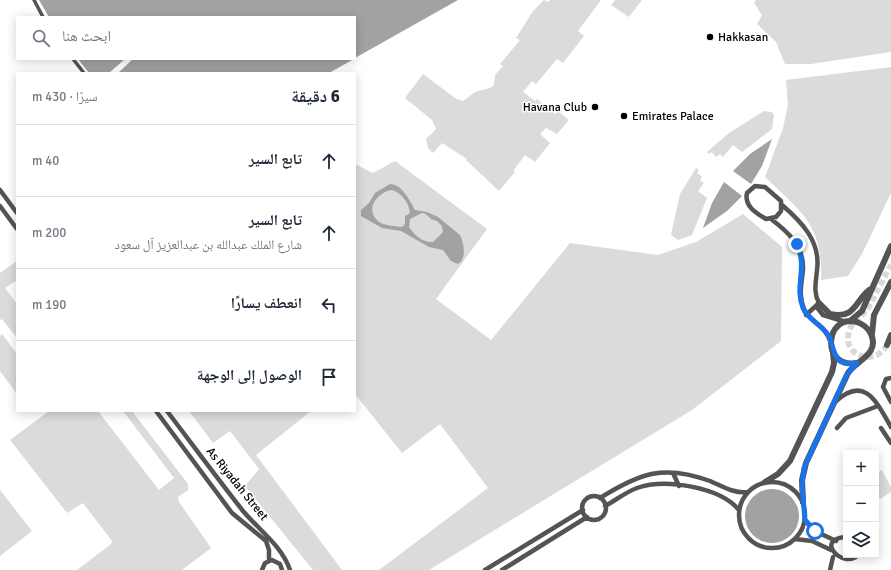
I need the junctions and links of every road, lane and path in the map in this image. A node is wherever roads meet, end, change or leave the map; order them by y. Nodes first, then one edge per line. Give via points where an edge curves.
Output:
1 (34, 0) edge
2 (42, 16) edge
3 (74, 60) edge
4 (83, 72) edge
5 (0, 190) edge
6 (782, 205) junction
7 (0, 206) edge
8 (16, 212) edge
9 (771, 219) junction
10 (16, 227) edge
11 (891, 246) edge
12 (891, 282) edge
13 (871, 289) junction
14 (817, 304) junction
15 (806, 314) junction
16 (848, 322) junction
17 (872, 335) junction
18 (891, 335) edge
19 (830, 341) junction
20 (887, 345) dead end
21 (832, 352) junction
22 (857, 363) junction
23 (891, 378) edge
24 (891, 402) edge
25 (834, 403) junction
26 (878, 406) junction
27 (157, 412) edge
28 (168, 412) edge
29 (891, 427) edge
30 (837, 428) dead end
31 (881, 428) dead end
32 (889, 435) edge
33 (891, 443) edge
34 (674, 473) junction
35 (765, 482) junction
36 (680, 486) junction
37 (748, 492) junction
38 (600, 498) junction
39 (803, 502) junction
40 (605, 506) junction
41 (582, 510) junction
42 (739, 510) junction
43 (587, 517) junction
44 (805, 520) junction
45 (843, 538) edge
46 (795, 539) junction
47 (836, 540) junction
48 (831, 550) junction
49 (833, 557) junction
50 (856, 558) edge
51 (269, 560) junction
52 (262, 570) edge
53 (282, 570) edge
54 (290, 570) edge
55 (485, 570) edge
56 (502, 570) edge
57 (830, 570) edge

1 - 2 street
3 - 4 street
5 - 8 street
6 - 9 street via 779,214
6 - 9 street via 781,201 765,188 755,186 750,189 746,198 749,207 766,219
6 - 14 street via 801,223 813,241 818,260 815,287
7 - 10 street
9 - 15 street via 791,236 801,254 803,269 799,290
11 - 13 street
12 - 17 street via 874,315
13 - 14 street via 856,308 845,314 830,314
13 - 16 street via 862,312
14 - 15 street
14 - 16 street via 823,315
15 - 19 street via 825,330
16 - 17 street via 863,324
16 - 19 street via 836,328
17 - 22 street via 873,346 870,353
18 - 20 street
19 - 21 street
21 - 22 street via 841,361
21 - 35 street via 832,372 796,452 783,470
22 - 25 street via 848,373
23 - 24 street via 886,379 883,387
25 - 26 street via 844,395 860,390 866,392
25 - 39 street via 804,468
26 - 29 street
26 - 30 street via 846,418
27 - 51 street, As Riyadah Street via 232,512 266,541
28 - 54 street, As Riyadah Street via 242,510 285,558
31 - 32 street
32 - 33 street
34 - 36 street
34 - 37 street via 700,478 734,491
34 - 38 street via 652,473 636,477
35 - 37 street
35 - 39 street via 784,484 795,491
36 - 40 street via 655,485 638,488
36 - 42 street via 719,495
37 - 42 street
38 - 40 street
38 - 41 street via 589,498 583,504
39 - 44 street
40 - 43 street via 604,514 600,518 594,520
41 - 43 street
41 - 55 street
42 - 46 street via 741,528 757,545 777,548
43 - 56 street
44 - 46 street
44 - 47 street via 813,530
45 - 47 street
46 - 48 street via 812,541
47 - 48 street
48 - 49 street
49 - 50 street via 840,564 853,562
49 - 57 street
51 - 52 street via 263,565
51 - 53 street via 278,562

